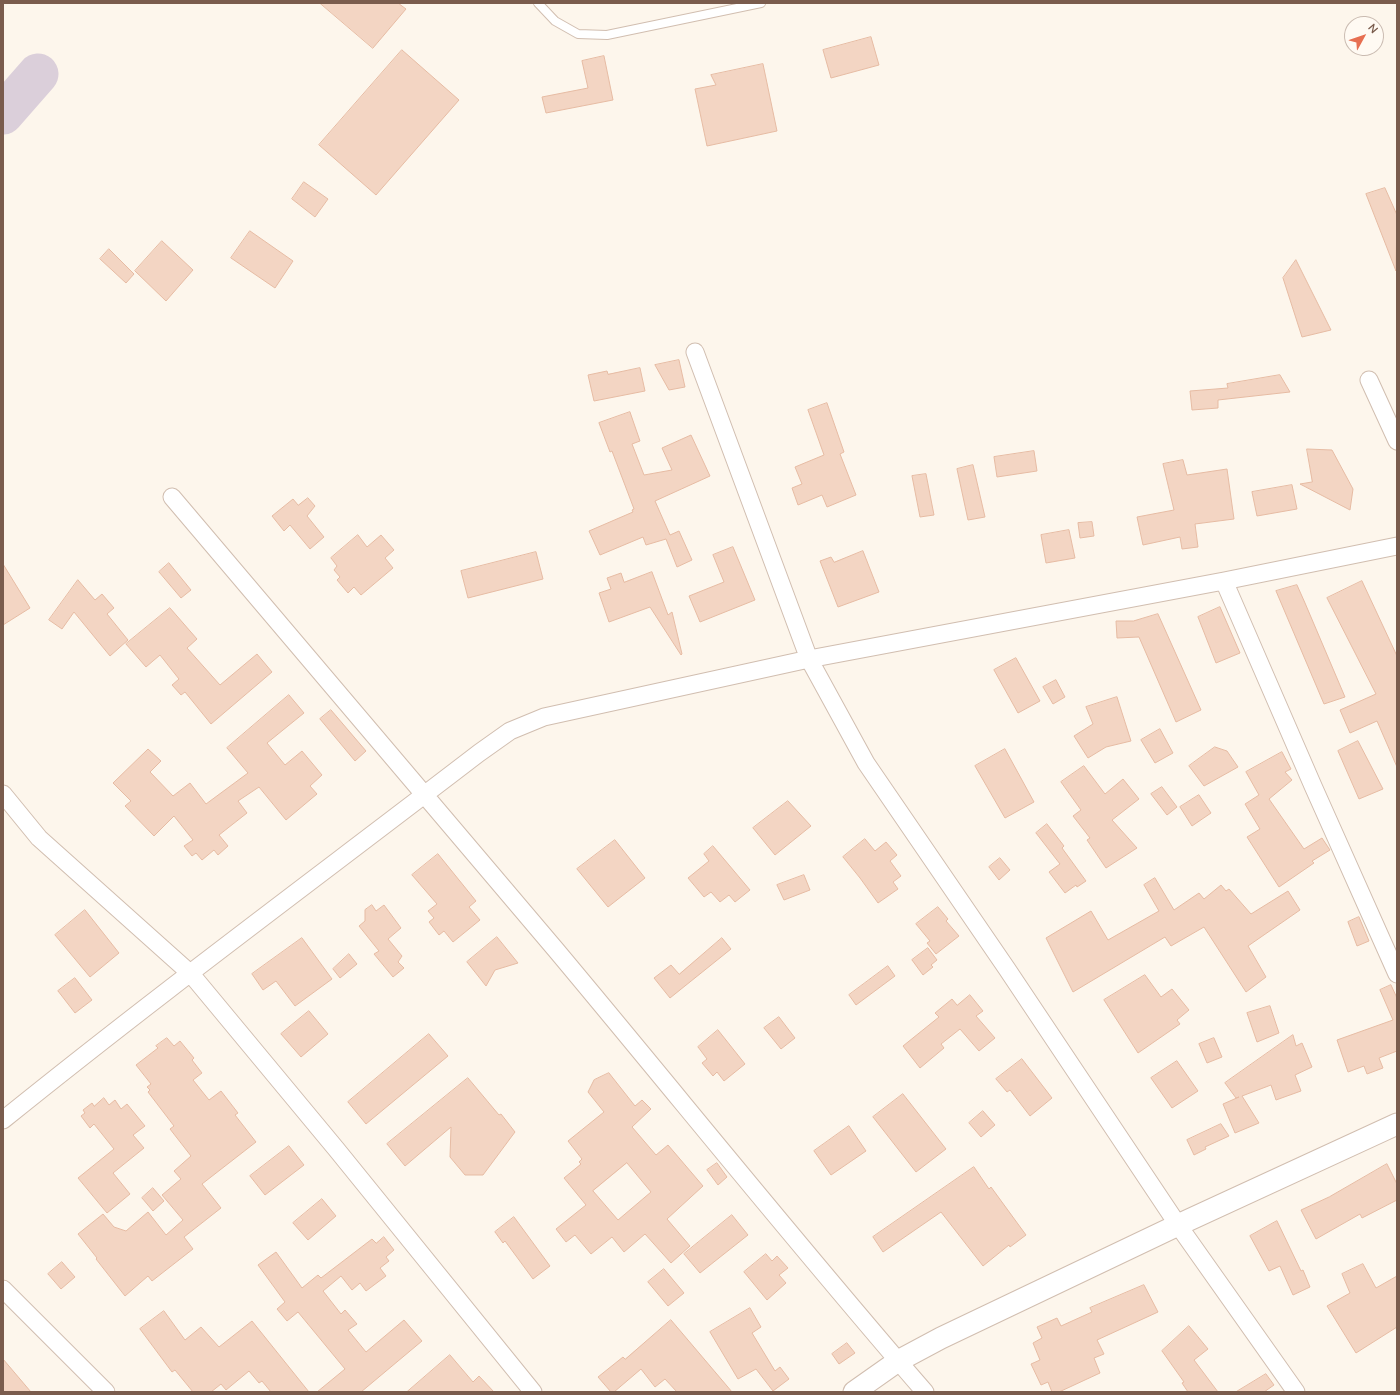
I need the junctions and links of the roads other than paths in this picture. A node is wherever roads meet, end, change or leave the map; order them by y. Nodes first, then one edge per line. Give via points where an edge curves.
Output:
1 (538, 3) edge
2 (761, 3) edge
3 (695, 352) dead end
4 (1370, 380) dead end
5 (1397, 441) edge
6 (172, 497) dead end
7 (1397, 546) edge
8 (1224, 580) junction
9 (809, 659) junction
10 (3, 794) edge
11 (425, 795) junction
12 (191, 974) junction
13 (1397, 974) edge
14 (3, 1120) edge
15 (1397, 1124) edge
16 (1178, 1225) junction
17 (3, 1289) edge
18 (898, 1361) junction
19 (106, 1392) edge
20 (533, 1392) edge
21 (854, 1392) edge
22 (925, 1392) edge
23 (1296, 1392) edge

1 - 2 lane via 555,21 578,34 607,35
3 - 9 street
4 - 5 street
6 - 11 street
7 - 8 street
8 - 9 street
8 - 13 street
9 - 11 street via 544,717 510,732
9 - 16 street via 866,763
10 - 12 street via 39,838
11 - 12 street
11 - 18 street
12 - 14 street
12 - 20 street
15 - 16 street
16 - 18 street
16 - 23 street
17 - 19 street
18 - 21 street
18 - 22 street

